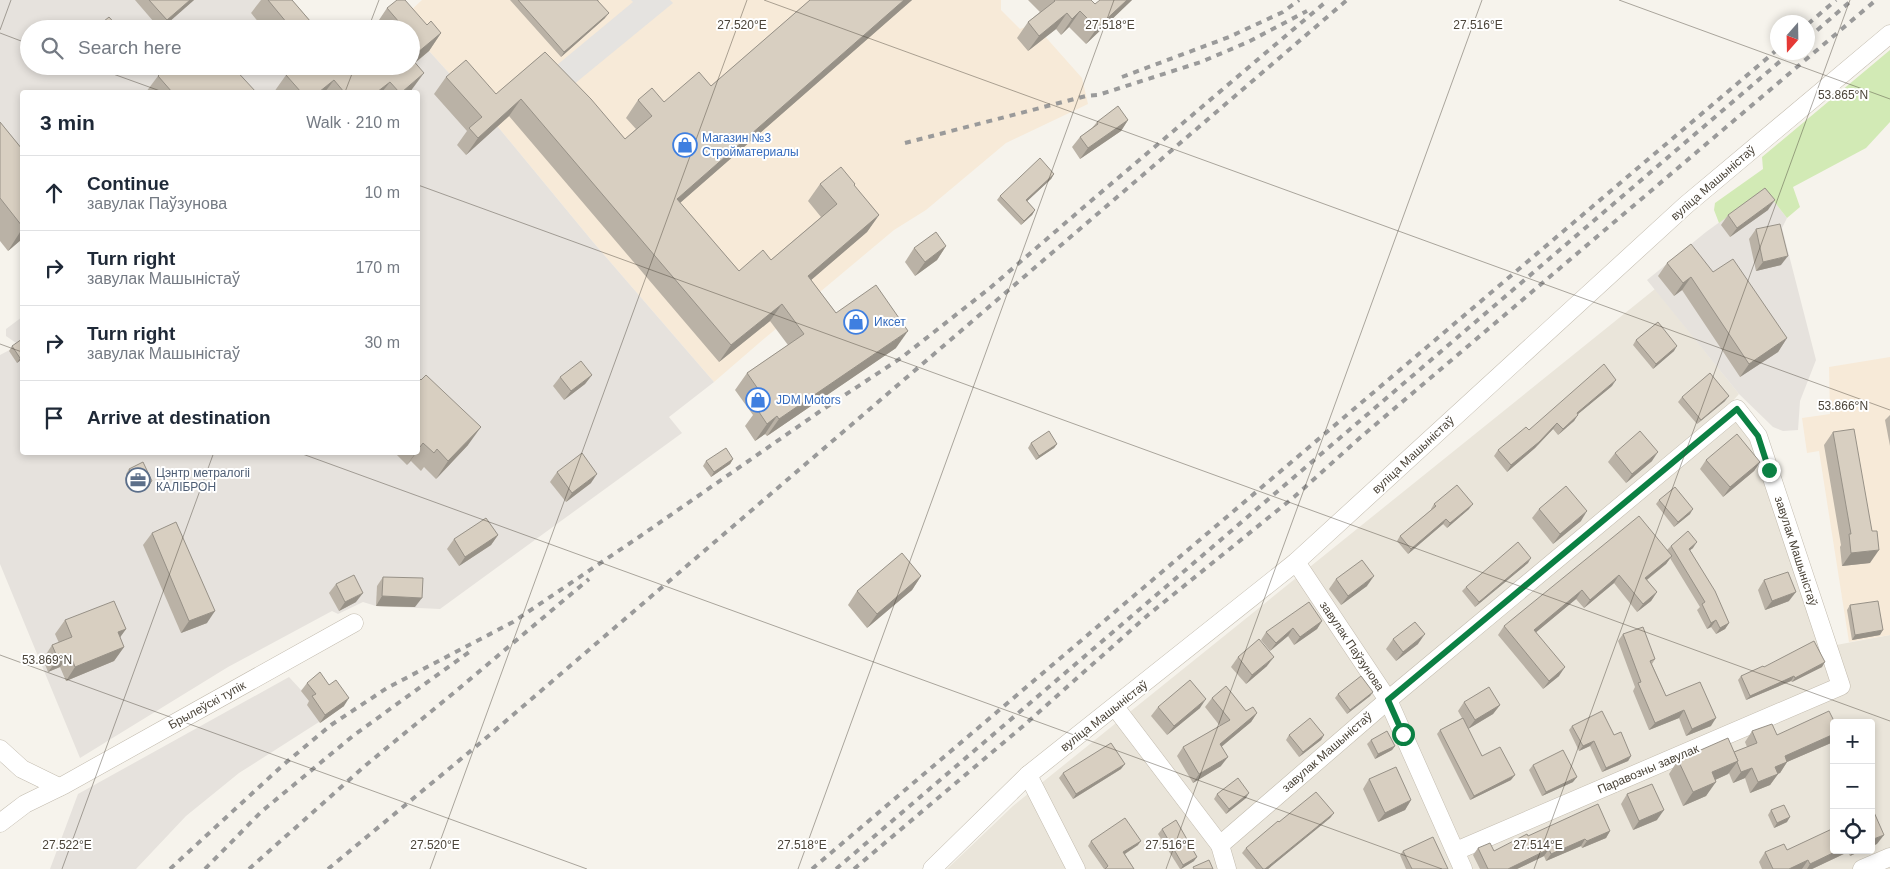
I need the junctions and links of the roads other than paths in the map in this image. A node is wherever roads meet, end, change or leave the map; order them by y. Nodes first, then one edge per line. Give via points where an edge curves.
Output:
1 (1890, 34) edge
2 (1296, 562) junction
3 (354, 623) dead end
4 (1841, 686) joint
5 (1388, 700) junction
6 (1115, 707) junction
7 (0, 748) edge
8 (1028, 775) junction
9 (60, 787) junction
10 (0, 823) edge
11 (1220, 845) junction
12 (1456, 851) junction
13 (1890, 856) edge
14 (932, 869) edge
15 (1076, 869) edge
16 (1227, 869) edge
17 (1463, 869) edge
18 (1862, 869) edge

1 - 2 street, вуліца Машыністаў via 1686,205
2 - 5 street, завулак Паўзунова
2 - 6 street, вуліца Машыністаў
3 - 9 street, Брылеўскі тупік
4 - 5 street, завулак Машыністаў via 1758,436 1737,409
4 - 12 street, Паравозны завулак
5 - 11 street, завулак Машыністаў
5 - 12 street, завулак Паўзунова
6 - 8 street, вуліца Машыністаў
6 - 11 street
7 - 9 street via 22,769
8 - 14 street, вуліца Машыністаў
8 - 15 street
9 - 10 street, Брылеўскі тупік via 25,804
11 - 16 street
12 - 17 street, завулак Паўзунова
13 - 18 street

